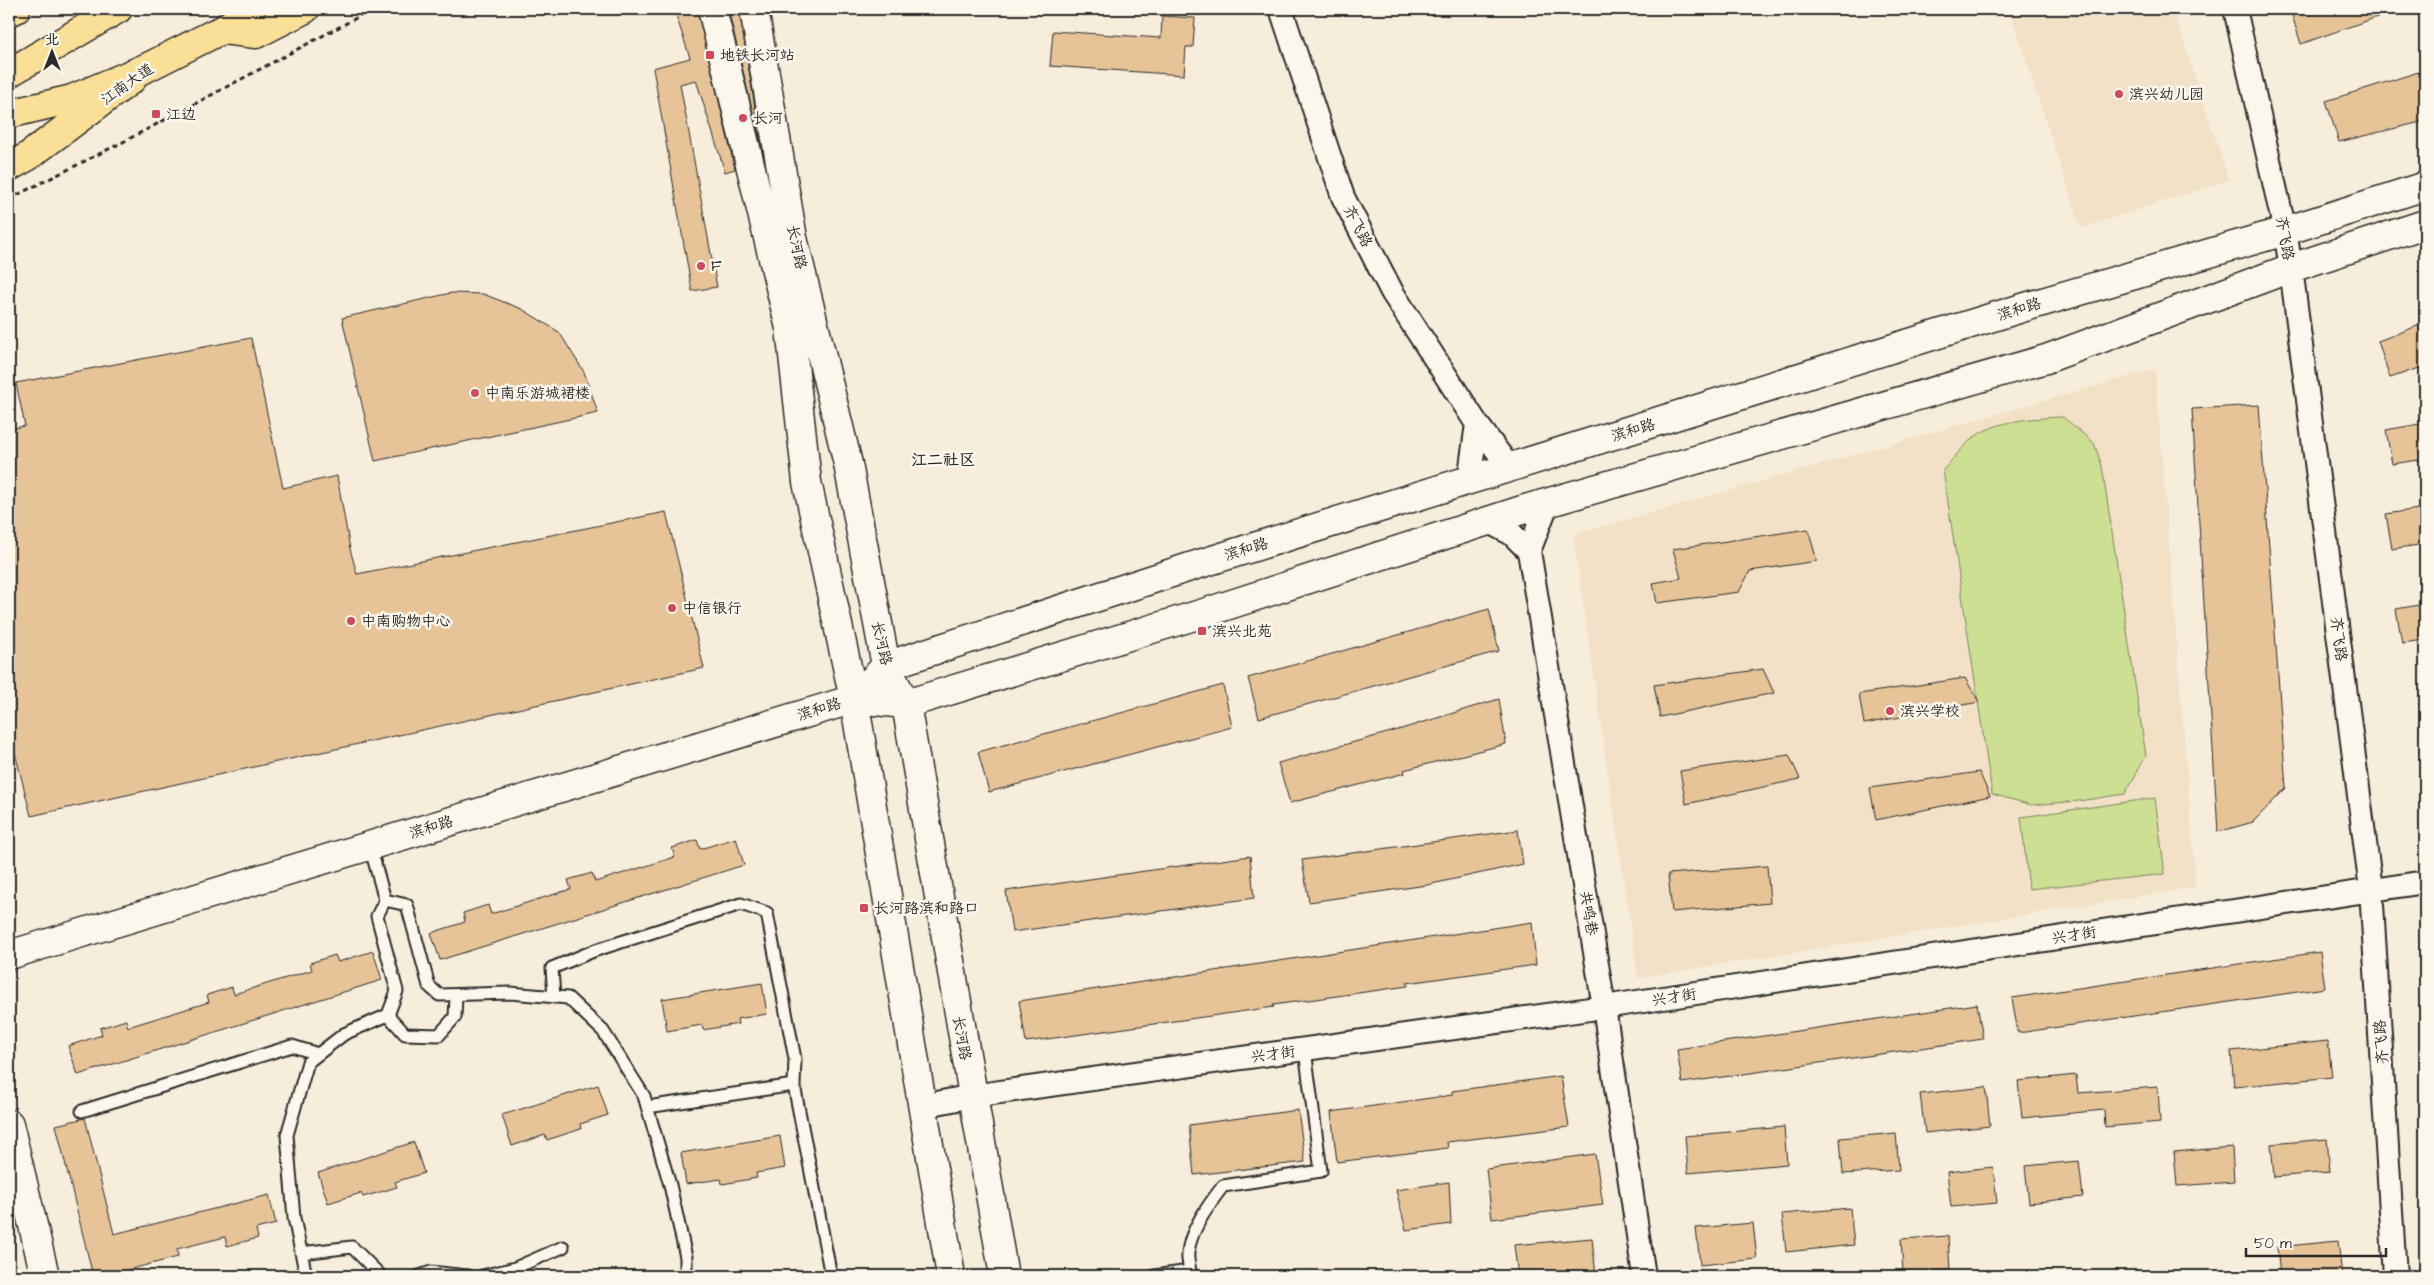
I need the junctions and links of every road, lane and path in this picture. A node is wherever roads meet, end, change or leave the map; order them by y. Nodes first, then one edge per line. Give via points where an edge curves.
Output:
1 (16, 9) edge
2 (108, 9) edge
3 (118, 9) edge
4 (251, 9) edge
5 (306, 9) edge
6 (373, 9) edge
7 (712, 9) edge
8 (754, 9) edge
9 (1281, 9) edge
10 (2235, 9) edge
11 (9, 12) edge
12 (223, 30) junction
13 (9, 51) edge
14 (148, 68) junction
15 (9, 73) edge
16 (72, 99) junction
17 (9, 114) edge
18 (9, 129) edge
19 (9, 167) edge
20 (2425, 186) edge
21 (9, 199) edge
22 (2425, 224) edge
23 (2285, 231) junction
24 (2291, 268) junction
25 (1477, 424) junction
26 (1510, 468) junction
27 (1469, 481) junction
28 (1548, 502) junction
29 (1487, 521) junction
30 (1529, 551) junction
31 (886, 666) junction
32 (854, 699) junction
33 (906, 704) junction
34 (370, 846) junction
35 (2425, 882) edge
36 (2371, 890) junction
37 (385, 900) junction
38 (9, 955) edge
39 (456, 996) junction
40 (554, 996) junction
41 (1604, 1008) junction
42 (388, 1015) junction
43 (1305, 1050) junction
44 (318, 1054) junction
45 (794, 1085) junction
46 (972, 1096) junction
47 (922, 1106) junction
48 (647, 1107) junction
49 (82, 1111) dead end
50 (9, 1124) edge
51 (563, 1247) dead end
52 (301, 1253) junction
53 (1191, 1274) edge
54 (45, 1276) edge
55 (306, 1276) edge
56 (381, 1276) edge
57 (418, 1276) edge
58 (467, 1276) edge
59 (482, 1276) edge
60 (686, 1276) edge
61 (831, 1276) edge
62 (951, 1276) edge
63 (1004, 1276) edge
64 (1154, 1276) edge
65 (1644, 1276) edge
66 (2395, 1276) edge

1 - 11 main road
2 - 13 main road
3 - 15 main road
4 - 12 main road, 江南大道
5 - 12 main road via 256,34
6 - 21 path
7 - 32 main road, 长河路 via 790,328 807,482
8 - 31 main road, 长河路 via 794,238 848,464
9 - 25 street, 齐飞路 via 1343,197 1392,292
10 - 23 street, 齐飞路
12 - 14 main road, 江南大道
14 - 16 main road
14 - 19 main road, 江南大道
16 - 17 main road
16 - 18 main road
20 - 23 main road, 滨和路
22 - 24 main road, 滨和路
23 - 24 street, 齐飞路
23 - 26 main road, 滨和路 via 2022,308
24 - 28 main road, 滨和路 via 2046,359
24 - 36 street, 齐飞路
25 - 26 street, 齐飞路
25 - 27 street
26 - 27 main road, 滨和路
27 - 31 main road, 滨和路
28 - 29 main road, 滨和路
28 - 30 street
29 - 30 street via 1508,531
29 - 33 main road, 滨和路 via 1204,613
30 - 41 street, 共鸣巷
31 - 32 main road, 滨和路
31 - 33 main road, 长河路
32 - 33 main road, 滨和路
32 - 34 main road, 滨和路
32 - 47 main road, 长河路
33 - 46 main road, 长河路
34 - 37 lane
34 - 38 main road, 滨和路
35 - 36 street, 兴才街
36 - 41 street, 兴才街
36 - 66 street, 齐飞路
37 - 39 lane via 407,905 429,986 439,995
37 - 42 lane via 377,916 397,991
39 - 40 lane via 510,993
39 - 42 lane via 455,1017 439,1035 405,1034
40 - 45 lane via 552,968 596,950 741,904 767,913 795,1059
40 - 48 lane via 568,998 603,1031 644,1096
41 - 43 street, 兴才街
41 - 65 street, 共鸣巷
42 - 44 lane via 344,1034
43 - 46 street, 兴才街
43 - 53 lane via 1321,1171 1223,1186 1206,1208 1196,1229 1188,1252
44 - 49 lane via 292,1046
44 - 52 lane via 308,1062 288,1135 294,1218
45 - 48 lane
45 - 61 lane
46 - 47 street, 兴才街
46 - 63 main road, 长河路
47 - 62 main road, 长河路
48 - 60 lane via 670,1185 686,1257
50 - 54 main road
51 - 59 lane via 515,1268
52 - 55 lane
52 - 56 lane via 352,1246
53 - 64 lane
57 - 58 lane via 431,1272

